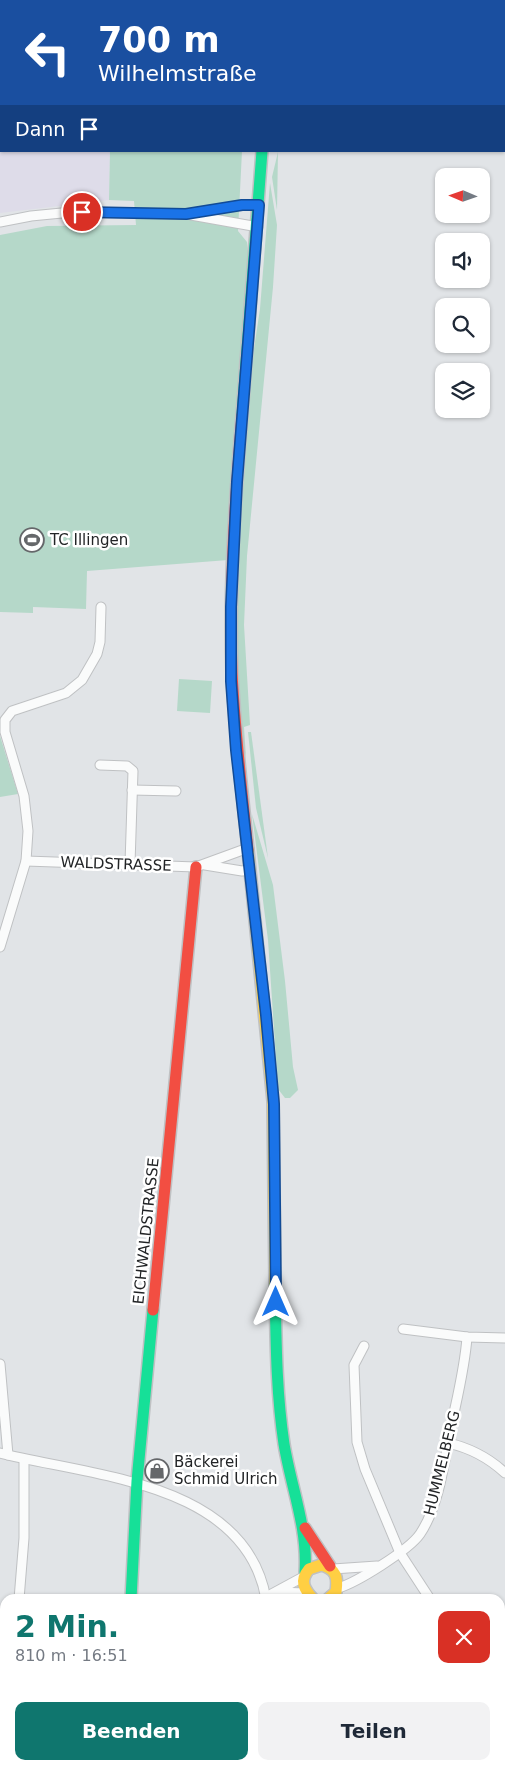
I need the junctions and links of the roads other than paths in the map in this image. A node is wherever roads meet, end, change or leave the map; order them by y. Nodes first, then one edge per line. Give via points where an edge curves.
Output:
1 (262, 152) edge
2 (259, 205) junction
3 (186, 214) junction
4 (0, 222) edge
5 (258, 227) junction
6 (101, 607) dead end
7 (100, 765) dead end
8 (132, 790) junction
9 (176, 791) dead end
10 (248, 848) junction
11 (26, 861) junction
12 (130, 864) junction
13 (200, 866) junction
14 (250, 870) junction
15 (0, 947) edge
16 (403, 1329) dead end
17 (467, 1337) junction
18 (505, 1338) edge
19 (364, 1346) dead end
20 (0, 1364) edge
21 (448, 1443) junction
22 (4, 1454) edge
23 (24, 1460) junction
24 (505, 1473) edge
25 (137, 1481) junction
26 (304, 1526) junction
27 (400, 1553) junction
28 (377, 1566) junction
29 (332, 1568) junction
30 (304, 1574) junction
31 (277, 1592) junction
32 (19, 1594) edge
33 (131, 1594) edge
34 (265, 1594) edge
35 (273, 1594) edge
36 (293, 1594) edge
37 (308, 1594) edge
38 (333, 1594) edge
39 (335, 1594) edge
40 (427, 1594) edge

1 - 2 street
2 - 3 street
2 - 5 street
3 - 4 street via 72,212
3 - 5 street
5 - 10 street via 237,482 231,607 235,740
6 - 11 street via 97,654 82,680 66,693 12,711 5,720 5,732 24,796 28,831
7 - 8 street via 127,766 133,771
8 - 9 street
8 - 12 street
10 - 13 street, WALDSTRASSE
10 - 14 street
11 - 12 street, WALDSTRASSE
11 - 15 street
12 - 13 street, WALDSTRASSE
13 - 14 street, WALDSTRASSE
13 - 25 street, EICHWALDSTRASSE
14 - 26 street via 274,1104 278,1383 291,1478
16 - 17 street
17 - 18 street
17 - 21 street, HUMMELBERG
19 - 27 street via 354,1365 357,1442
20 - 22 street
21 - 24 street via 479,1454
21 - 27 street, HUMMELBERG via 427,1522 419,1536
22 - 23 street
23 - 25 street
23 - 32 street via 24,1538
25 - 33 street, EICHWALDSTRASSE
25 - 34 street via 212,1517 240,1541 260,1574
26 - 29 street
26 - 30 street via 307,1554
27 - 28 street, HUMMELBERG
27 - 40 street
28 - 29 street, HUMMELBERG
28 - 39 street, HUMMELBERG
29 - 30 street via 319,1564
29 - 38 street via 338,1578
30 - 31 street
30 - 37 street via 302,1585
31 - 35 street
31 - 36 street

